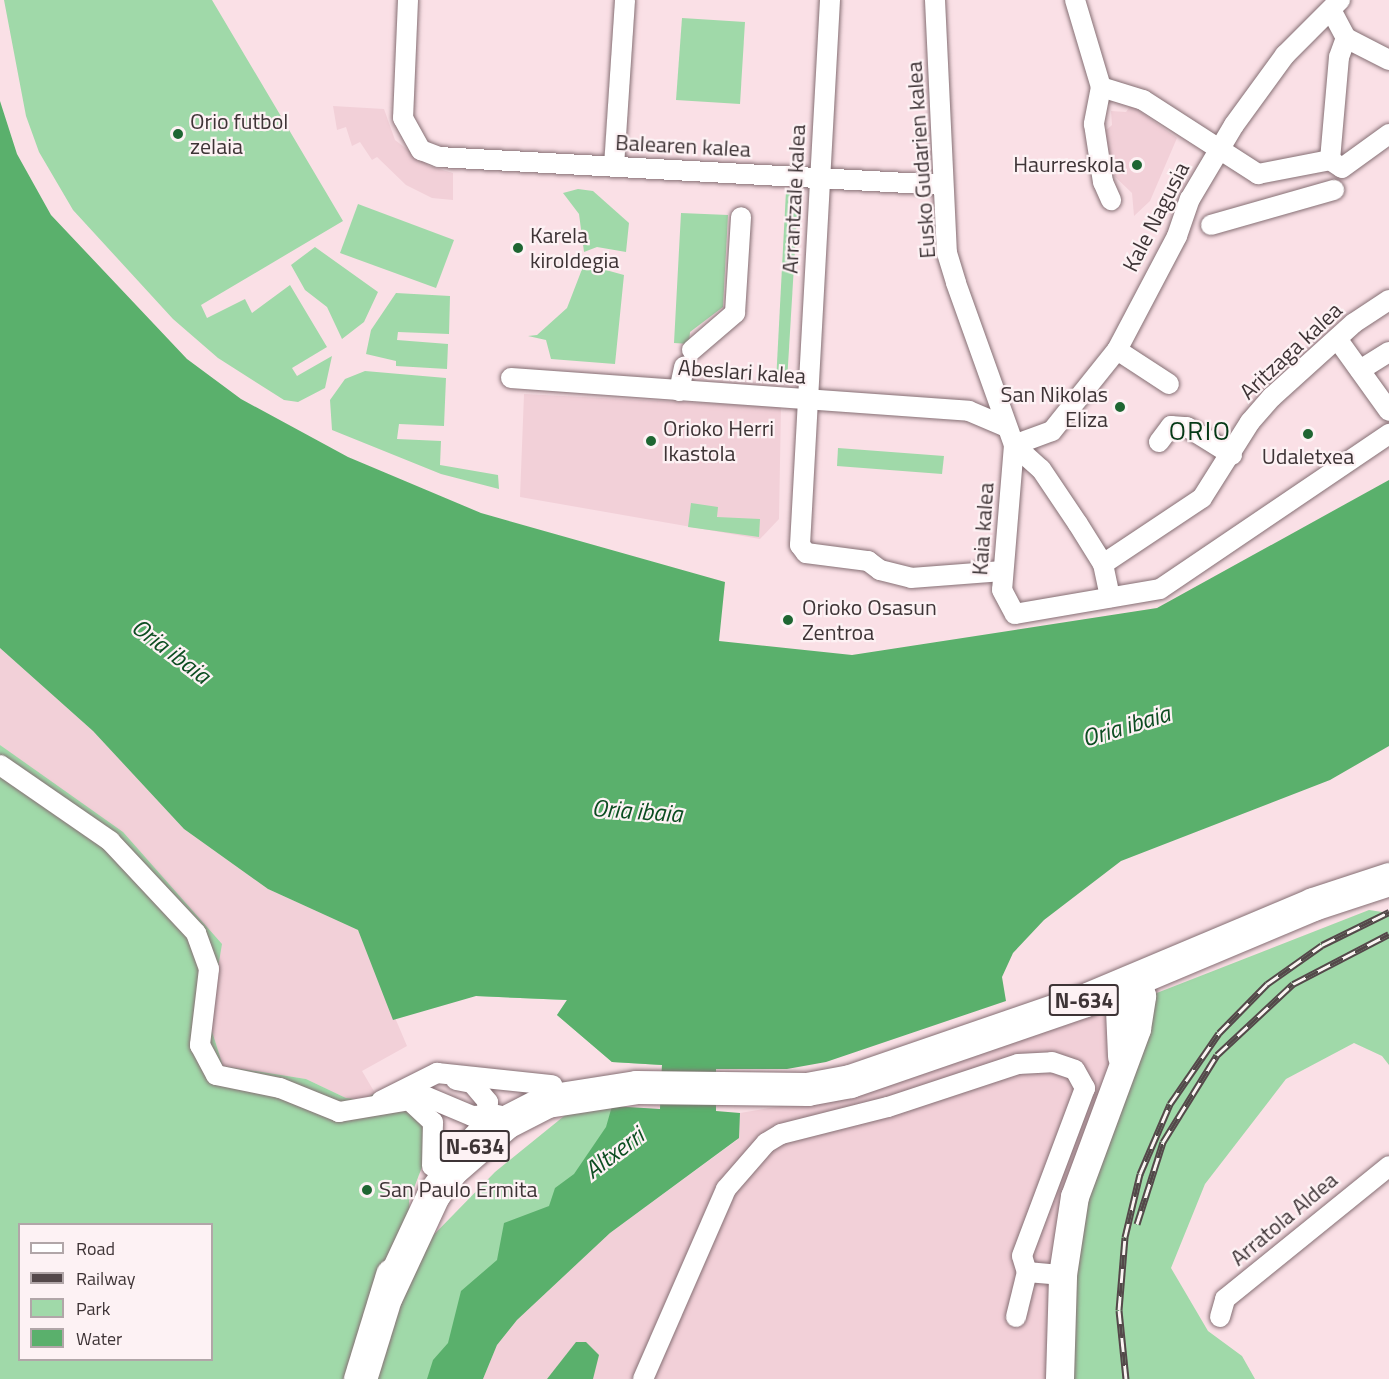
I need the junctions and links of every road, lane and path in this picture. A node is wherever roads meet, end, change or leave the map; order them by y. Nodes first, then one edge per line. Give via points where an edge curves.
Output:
1 (408, 0) edge
2 (625, 0) edge
3 (830, 0) edge
4 (935, 0) edge
5 (1075, 0) edge
6 (1336, 5) edge
7 (1346, 38) junction
8 (1389, 60) edge
9 (1101, 87) junction
10 (1389, 134) edge
11 (1219, 150) junction
12 (1330, 160) junction
13 (614, 166) junction
14 (819, 178) junction
15 (943, 185) junction
16 (1334, 190) dead end
17 (1111, 200) dead end
18 (741, 217) dead end
19 (1211, 225) dead end
20 (1389, 300) edge
21 (1338, 340) junction
22 (1117, 350) junction
23 (1389, 351) edge
24 (1360, 370) junction
25 (511, 378) dead end
26 (989, 381) junction
27 (1169, 384) dead end
28 (679, 391) junction
29 (806, 400) junction
30 (969, 411) junction
31 (1389, 411) edge
32 (1005, 426) junction
33 (1389, 434) edge
34 (1159, 442) dead end
35 (1014, 445) junction
36 (1230, 454) junction
37 (1103, 564) junction
38 (1003, 571) junction
39 (1110, 597) junction
40 (0, 765) edge
41 (1389, 879) edge
42 (1128, 983) junction
43 (1084, 1000) junction
44 (1121, 1046) junction
45 (411, 1090) junction
46 (545, 1095) junction
47 (486, 1115) junction
48 (1389, 1166) edge
49 (432, 1181) junction
50 (1028, 1272) junction
51 (1063, 1275) junction
52 (1016, 1317) dead end
53 (1220, 1317) dead end
54 (360, 1379) edge
55 (643, 1379) edge
56 (1060, 1379) edge

1 - 13 street, Balearen kalea via 403,118 421,150 439,157
2 - 13 street
3 - 14 street, Arrantzale kalea
4 - 15 street, Eusko Gudarien kalea
5 - 9 street
6 - 7 street
6 - 11 street, Kale Nagusia via 1258,88
7 - 8 street
7 - 12 street via 1339,57
9 - 11 street via 1143,100
9 - 17 street via 1094,124 1103,182
10 - 12 street via 1342,168
11 - 12 street via 1258,174
11 - 22 street, Kale Nagusia
13 - 14 street, Balearen kalea
14 - 15 street, Balearen kalea
14 - 29 street, Arrantzale kalea
15 - 26 street, Eusko Gudarien kalea via 947,253
16 - 19 street
18 - 28 street via 735,313 688,358
20 - 21 street, Aritzaga kalea
21 - 24 street
21 - 36 street, Aritzaga kalea via 1272,397
22 - 27 street
22 - 35 street, Kale Nagusia via 1052,431
23 - 24 street
24 - 31 street
25 - 28 street, Abeslari kalea
26 - 30 street
26 - 32 street, Eusko Gudarien kalea
28 - 29 street, Abeslari kalea
29 - 30 street, Abeslari kalea
29 - 38 street, Arrantzale kalea via 800,545 806,553 868,561 880,570 911,578
30 - 32 street, Abeslari kalea
32 - 35 street, Eusko Gudarien kalea
33 - 39 street via 1160,589
34 - 36 street via 1171,426 1187,427
35 - 37 street, Eusko Gudarien kalea via 1041,469
35 - 38 street, Kaia kalea
36 - 37 street, Aritzaga kalea via 1202,498
37 - 39 street
38 - 39 street, Kaia kalea via 1002,590 1015,614
40 - 45 street via 110,841 196,933 209,969 201,1045 216,1075 357,1112
41 - 42 highway, N-634 via 1313,904
42 - 43 highway, N-634
42 - 44 street via 1142,996 1137,1029
43 - 44 street
43 - 46 highway, N-634 via 850,1081 770,1089 636,1087 594,1077
44 - 51 street via 1075,1197
45 - 46 street via 452,1072
45 - 47 street via 465,1114
45 - 47 street via 472,1083 488,1102
45 - 49 street via 433,1122
46 - 47 highway, N-634
46 - 49 highway, N-634 via 478,1142
47 - 49 highway, N-634
48 - 53 street, Arratola Aldea via 1225,1299
49 - 54 highway, N-634 via 386,1296
50 - 51 street
50 - 52 street
50 - 55 street via 1022,1256 1085,1088 1075,1071 1052,1062 1018,1064 888,1107 781,1134 766,1143 726,1189
51 - 56 street

